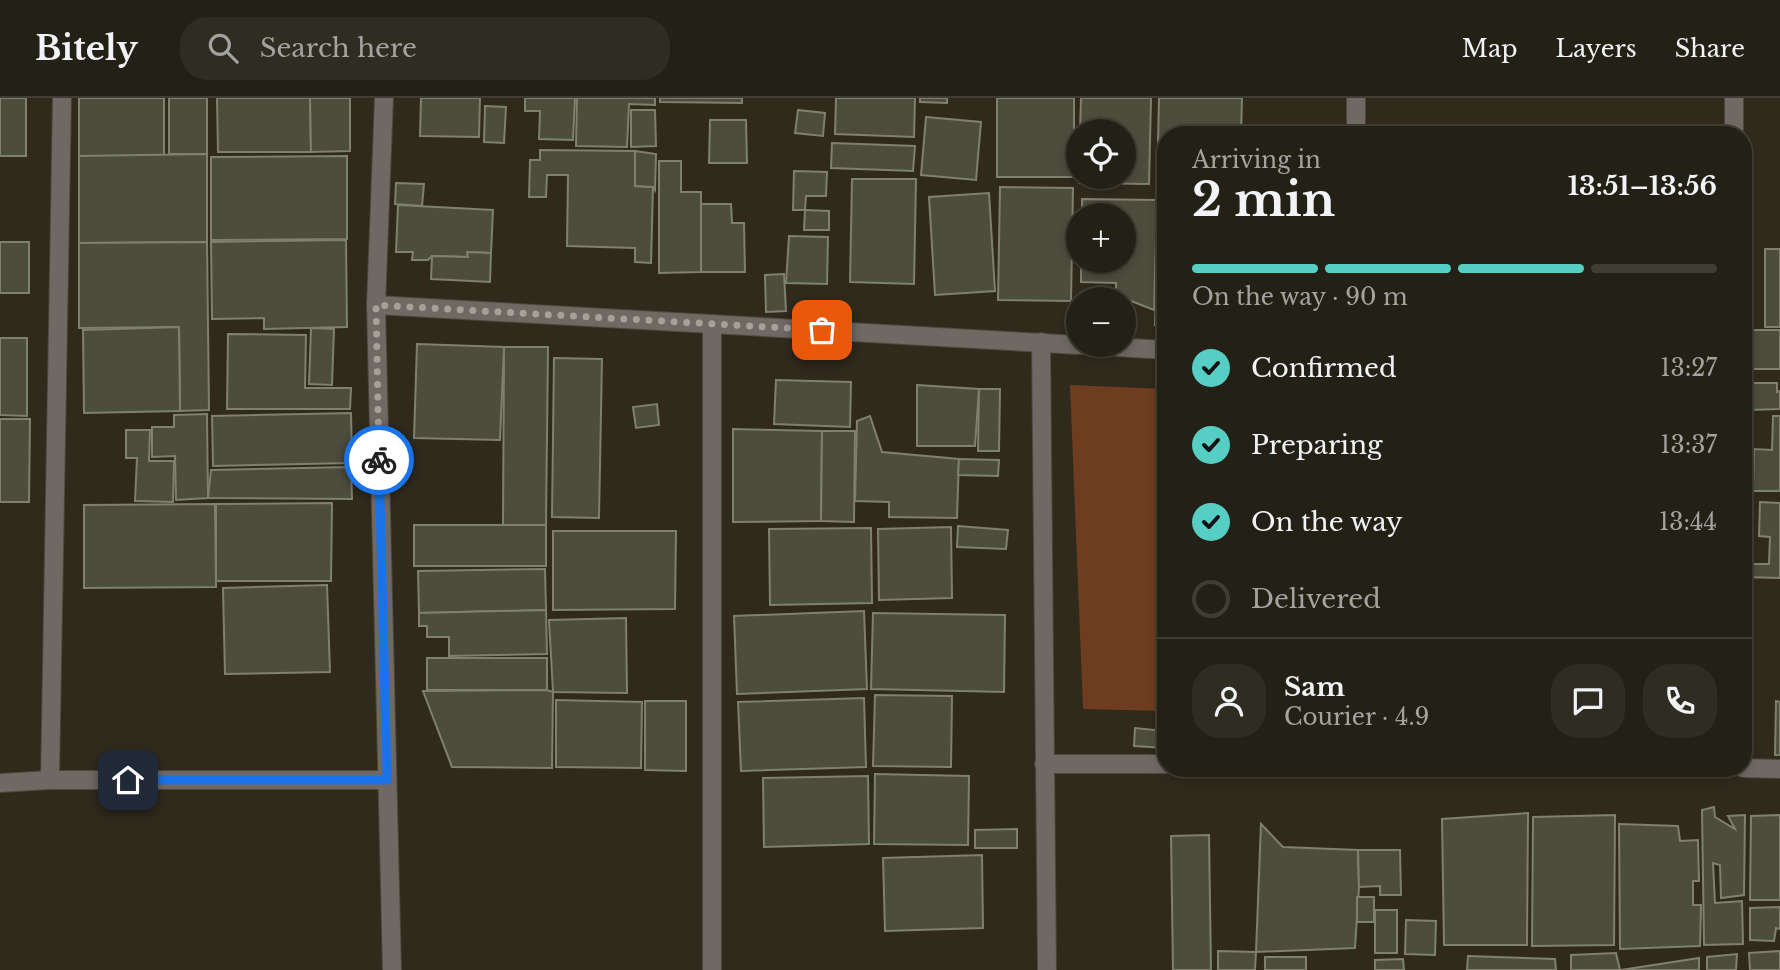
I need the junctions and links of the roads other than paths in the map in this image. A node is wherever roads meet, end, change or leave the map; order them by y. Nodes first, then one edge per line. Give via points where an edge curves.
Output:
1 (62, 98) edge
2 (384, 98) edge
3 (1356, 98) edge
4 (1734, 98) edge
5 (1356, 126) edge
6 (1734, 126) edge
7 (376, 305) junction
8 (712, 324) junction
9 (1041, 342) junction
10 (1066, 344) edge
11 (1136, 348) edge
12 (1157, 349) edge
13 (1044, 764) junction
14 (1157, 764) edge
15 (1752, 768) edge
16 (1780, 769) edge
17 (50, 780) junction
18 (387, 780) junction
19 (0, 783) edge
20 (392, 970) edge
21 (712, 970) edge
22 (1047, 970) edge

1 - 17 street
2 - 7 street
3 - 5 street
4 - 6 street
7 - 8 street
7 - 18 street
8 - 9 street
8 - 21 street
9 - 10 street
9 - 13 street
11 - 12 street
13 - 14 street
13 - 22 street
15 - 16 street
17 - 18 street
17 - 19 street
18 - 20 street

